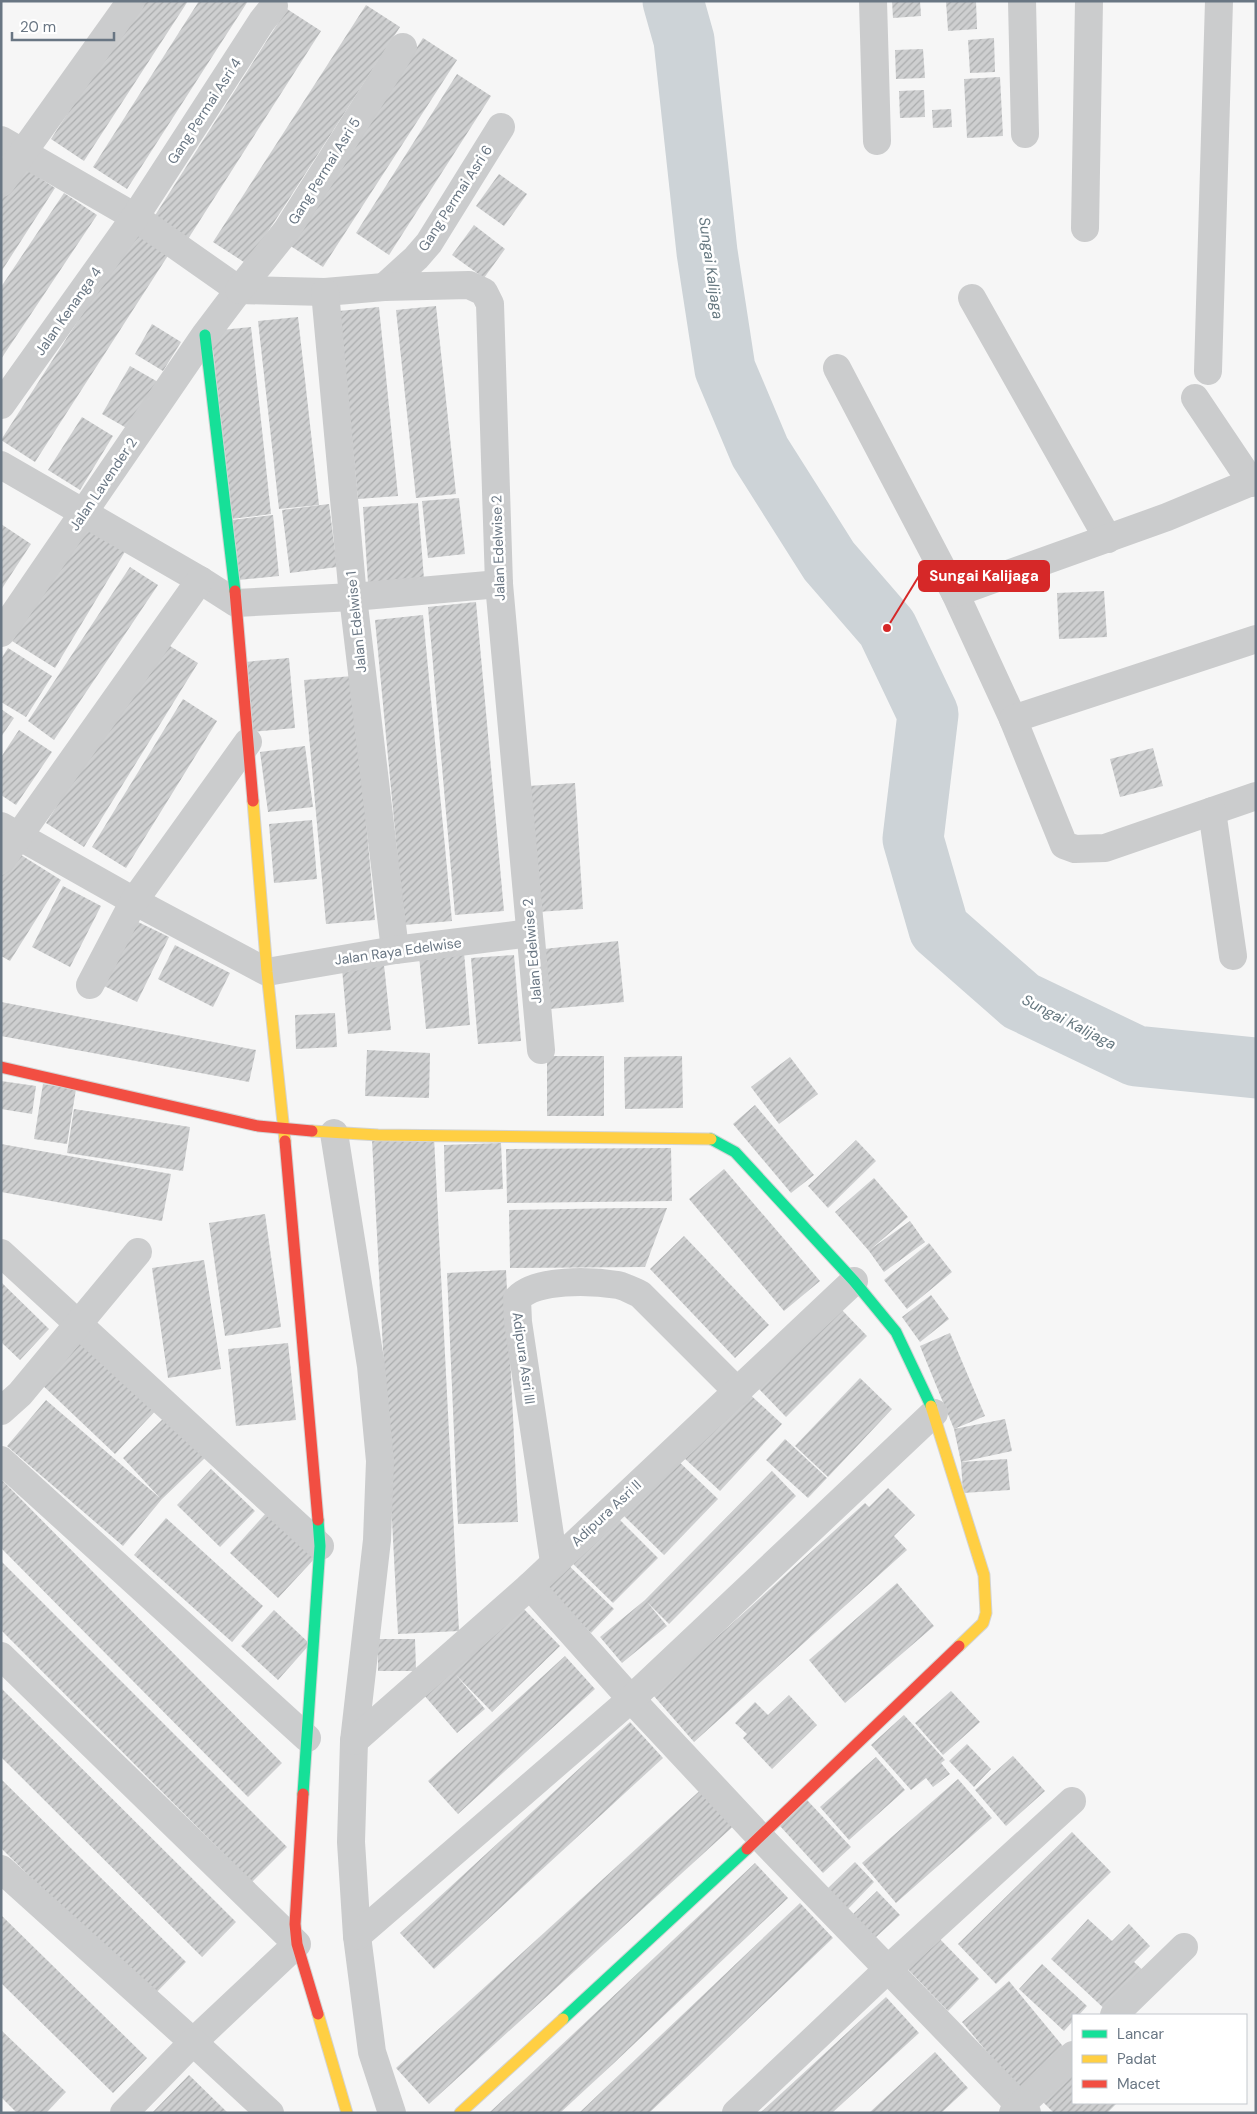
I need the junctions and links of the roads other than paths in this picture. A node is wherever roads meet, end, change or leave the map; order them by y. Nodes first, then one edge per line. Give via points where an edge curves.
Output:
1 (131, 1) edge
2 (873, 1) edge
3 (1022, 1) edge
4 (1089, 1) edge
5 (1219, 1) edge
6 (274, 6) dead end
7 (403, 47) dead end
8 (501, 127) dead end
9 (1025, 134) dead end
10 (877, 141) dead end
11 (12, 146) edge
12 (1, 183) edge
13 (135, 217) junction
14 (1085, 228) dead end
15 (384, 287) junction
16 (239, 290) junction
17 (325, 292) junction
18 (972, 298) dead end
19 (204, 335) junction
20 (837, 368) dead end
21 (1208, 371) dead end
22 (1195, 398) dead end
23 (1, 405) edge
24 (1, 465) edge
25 (1254, 482) edge
26 (84, 513) junction
27 (1108, 539) junction
28 (200, 580) junction
29 (499, 584) junction
30 (955, 593) junction
31 (353, 597) junction
32 (236, 603) junction
33 (1, 633) edge
34 (1256, 639) edge
35 (1014, 719) junction
36 (248, 742) junction
37 (1256, 796) edge
38 (1212, 811) junction
39 (10, 832) edge
40 (1, 861) edge
41 (134, 902) junction
42 (530, 934) junction
43 (395, 950) junction
44 (1233, 956) dead end
45 (267, 972) junction
46 (90, 985) dead end
47 (541, 1050) dead end
48 (1, 1067) edge
49 (282, 1129) junction
50 (334, 1133) junction
51 (138, 1252) dead end
52 (1, 1254) edge
53 (854, 1281) junction
54 (79, 1324) junction
55 (738, 1392) junction
56 (1, 1411) edge
57 (934, 1413) junction
58 (1, 1460) edge
59 (320, 1546) junction
60 (554, 1562) junction
61 (530, 1586) junction
62 (1, 1656) edge
63 (631, 1699) junction
64 (307, 1738) junction
65 (354, 1741) junction
66 (1072, 1801) dead end
67 (760, 1837) junction
68 (1, 1869) edge
69 (357, 1936) junction
70 (297, 1944) junction
71 (1184, 1947) dead end
72 (888, 1969) junction
73 (1115, 2014) edge
74 (193, 2042) junction
75 (1072, 2056) edge
76 (1020, 2110) edge
77 (124, 2113) edge
78 (270, 2113) edge
79 (347, 2113) edge
80 (392, 2113) edge
81 (460, 2113) edge
82 (736, 2113) edge

1 - 11 street
2 - 10 street
3 - 9 street
4 - 14 street
5 - 21 street
6 - 13 street, Gang Permai Asri 4
7 - 16 street, Gang Permai Asri 5 via 287,230
8 - 15 street, Gang Permai Asri 6 via 429,242
11 - 12 street
11 - 13 street
13 - 16 street
13 - 23 street, Jalan Kenanga 4
15 - 17 street, Jalan Edelwise 2
15 - 29 street, Jalan Edelwise 2 via 469,285 484,292 490,304
16 - 17 street, Jalan Edelwise 2
16 - 19 street, Gang Permai Asri 5
17 - 31 street, Jalan Edelwise 1
18 - 27 street
19 - 26 street, Jalan Lavender 2
19 - 32 street
20 - 30 street
22 - 25 street
24 - 26 street
25 - 27 street
26 - 28 street
26 - 33 street, Jalan Lavender 2
27 - 30 street
28 - 32 street
28 - 39 street
29 - 31 street
29 - 42 street, Jalan Edelwise 2
30 - 35 street
31 - 32 street
31 - 43 street, Jalan Edelwise 1
32 - 36 street
34 - 35 street
35 - 38 street via 1064,845 1075,849 1105,848
36 - 41 street
36 - 45 street
37 - 38 street
38 - 44 street
39 - 40 street
39 - 41 street
41 - 45 street
41 - 46 street
42 - 43 street, Jalan Raya Edelwise
42 - 47 street, Jalan Edelwise 2
43 - 45 street, Jalan Raya Edelwise
45 - 49 street
48 - 49 street
49 - 50 street
49 - 59 street
50 - 53 street via 711,1139 735,1152
50 - 65 street via 371,1366 380,1461 377,1540
51 - 54 street
52 - 54 street
53 - 55 street, Adipura Asri II
53 - 57 street via 896,1332
54 - 56 street via 20,1394
54 - 59 street
55 - 60 street, Adipura Asri II
55 - 60 street, Adipura Asri III via 640,1294 620,1286 565,1283 536,1288 521,1295 517,1299 518,1322
57 - 63 street
57 - 67 street via 984,1575 986,1618
58 - 64 street
59 - 64 street
60 - 61 street, Adipura Asri II
61 - 63 street
61 - 65 street, Adipura Asri II
62 - 70 street
63 - 67 street
63 - 69 street
64 - 70 street via 295,1924
65 - 69 street via 352,1842
66 - 72 street
67 - 72 street
67 - 81 street
68 - 74 street
69 - 80 street via 372,2052
70 - 74 street
70 - 79 street
71 - 73 street
72 - 76 street
72 - 82 street
74 - 77 street
74 - 78 street
75 - 76 street

